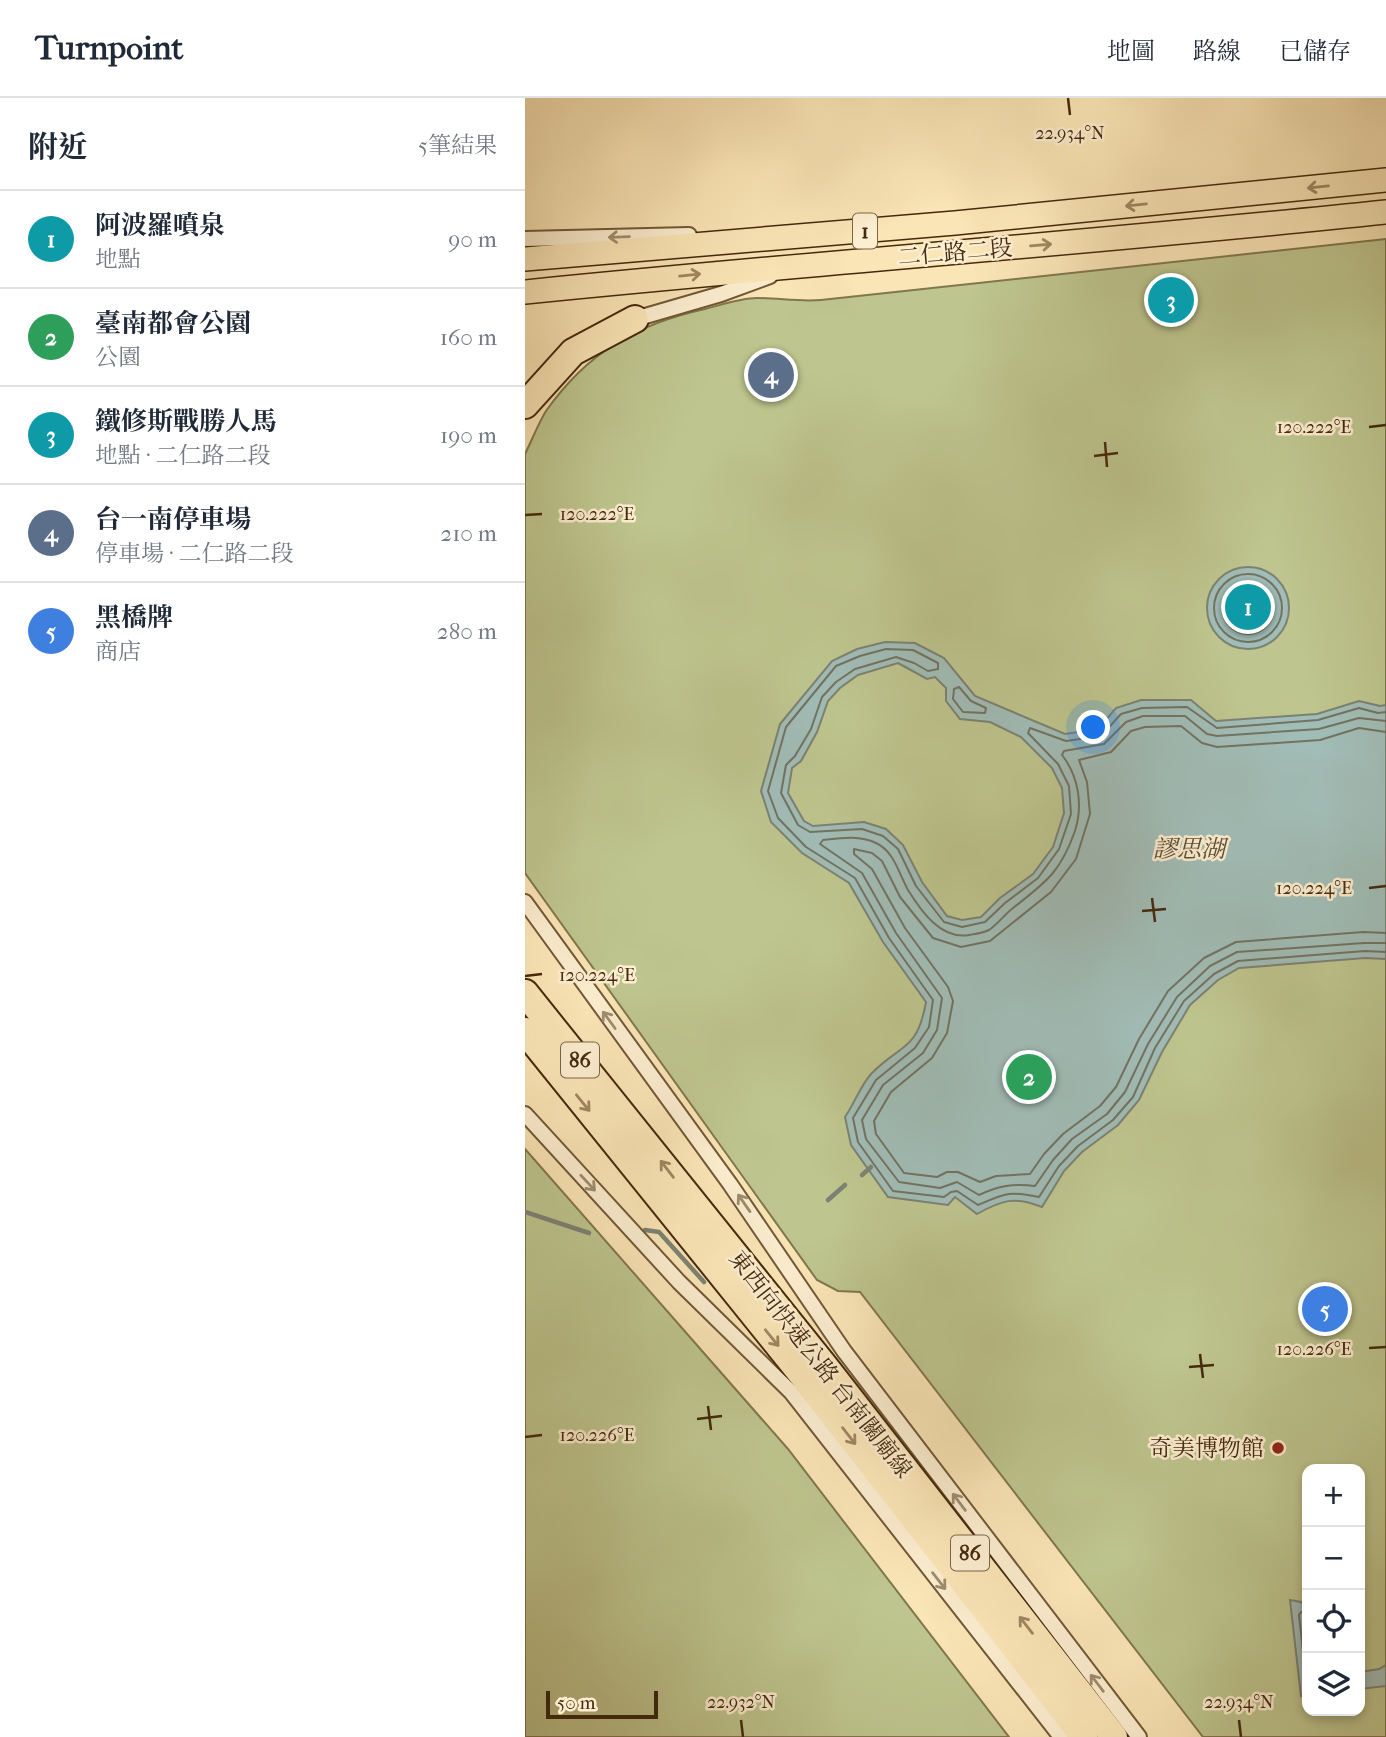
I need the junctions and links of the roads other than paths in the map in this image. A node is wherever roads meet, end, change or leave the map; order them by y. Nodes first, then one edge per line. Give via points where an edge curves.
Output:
1 (1386, 180) edge
2 (1386, 212) edge
3 (955, 223) junction
4 (525, 239) edge
5 (525, 259) edge
6 (802, 264) junction
7 (525, 292) edge
8 (635, 319) junction
9 (525, 405) edge
10 (525, 421) edge
11 (525, 902) edge
12 (525, 975) edge
13 (525, 993) edge
14 (525, 1031) edge
15 (525, 1114) edge
16 (634, 1128) junction
17 (746, 1287) junction
18 (817, 1374) junction
19 (1061, 1737) edge
20 (1084, 1737) edge
21 (1114, 1737) edge
22 (1139, 1737) edge

1 -> 3 main road, 二仁路二段 / 1
6 -> 2 main road, 二仁路二段 / 1
3 -> 4 street via 938,217 689,235
3 - 5 main road, 二仁路二段 / 1
7 -> 6 main road, 二仁路二段 / 1
6 - 8 street
8 - 9 highway via 573,352
8 - 10 street via 558,381
18 -> 11 street via 783,1259
12 - 16 highway
13 - 16 highway, 東西向快速公路 台南關廟線 / 86
14 -> 17 highway, 東西向快速公路 台南關廟線 / 86
15 -> 18 street via 712,1315
17 -> 16 highway, 東西向快速公路 台南關廟線 / 86
17 - 18 highway, 東西向快速公路 台南關廟線 / 86
18 -> 19 street
18 -> 20 highway, 東西向快速公路 台南關廟線 / 86
21 -> 18 highway, 東西向快速公路 台南關廟線 / 86
22 -> 18 street

